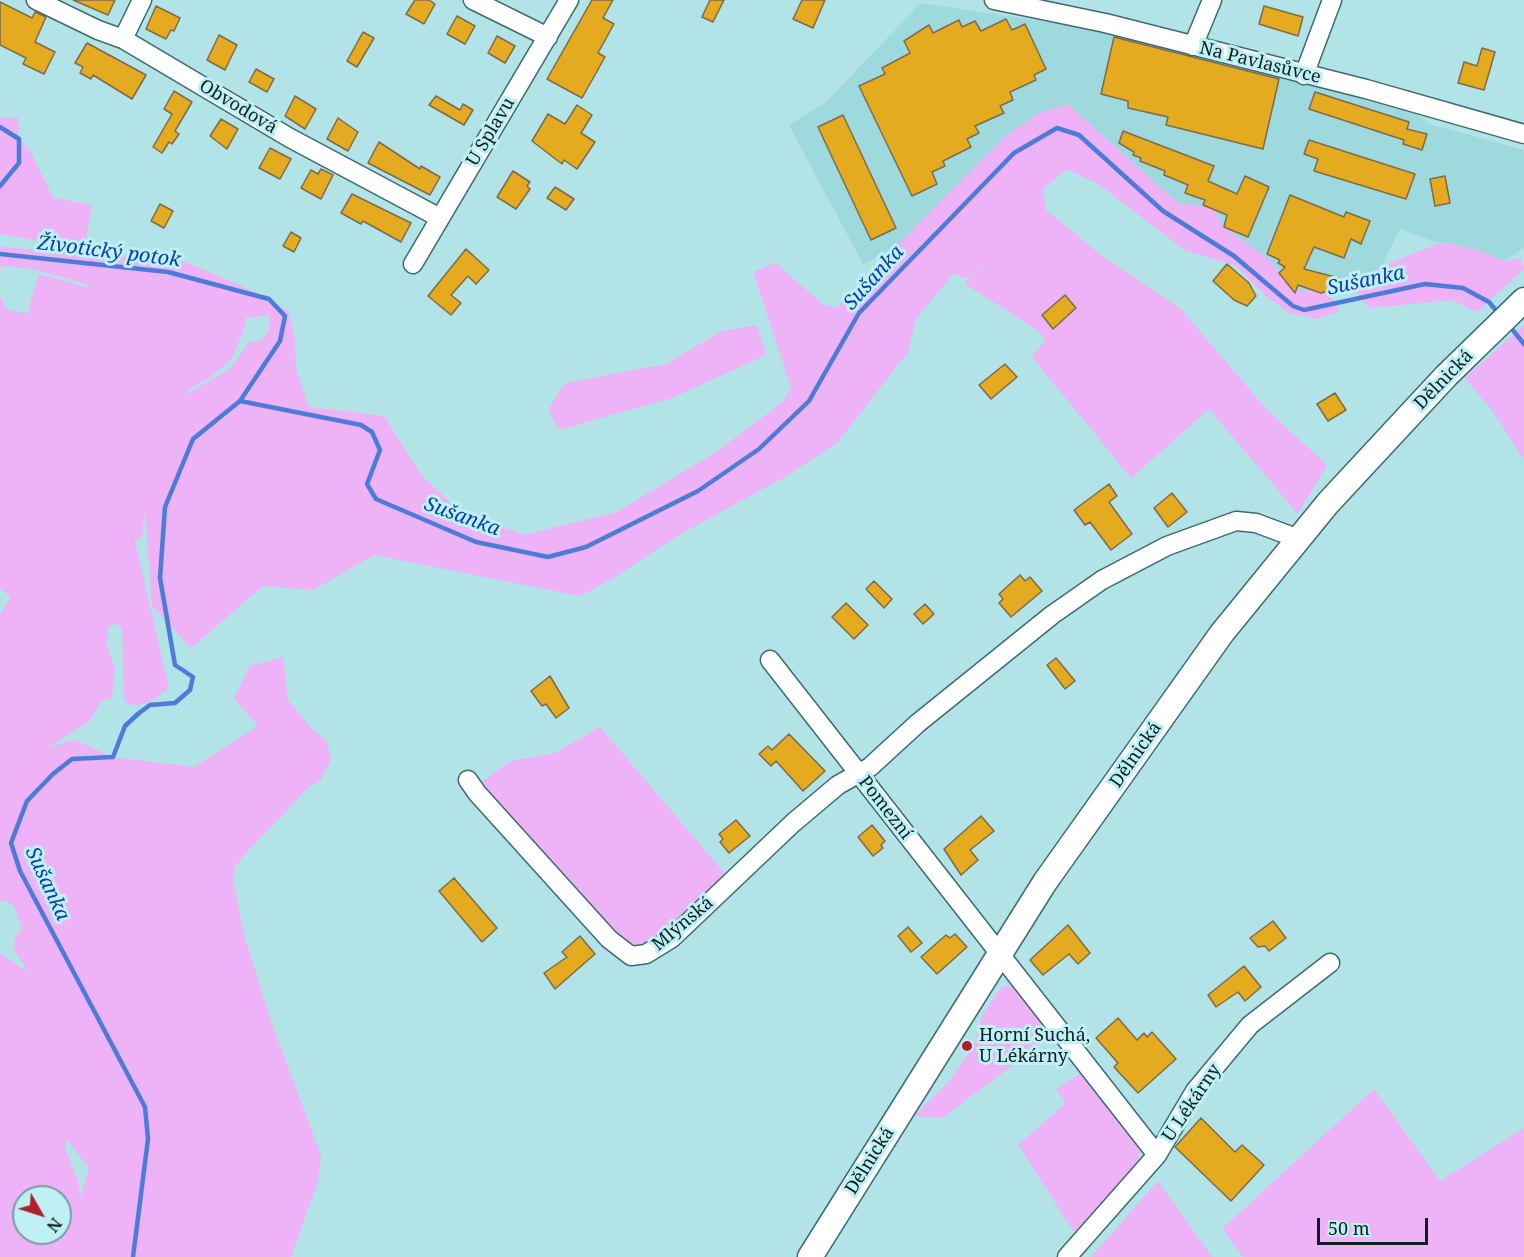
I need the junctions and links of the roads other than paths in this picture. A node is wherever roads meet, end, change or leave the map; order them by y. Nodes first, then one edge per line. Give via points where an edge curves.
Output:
1 (36, 0) edge
2 (142, 0) edge
3 (472, 0) edge
4 (570, 0) edge
5 (994, 0) edge
6 (1212, 0) edge
7 (1332, 0) edge
8 (548, 37) junction
9 (123, 39) junction
10 (1193, 46) junction
11 (1304, 75) junction
12 (1524, 134) edge
13 (440, 218) junction
14 (413, 264) dead end
15 (1524, 300) edge
16 (1299, 539) junction
17 (771, 660) dead end
18 (859, 775) junction
19 (468, 780) dead end
20 (1000, 954) junction
21 (1330, 963) dead end
22 (1157, 1155) junction
23 (810, 1257) edge
24 (1067, 1257) edge

1 - 9 street, Obvodová
2 - 9 street
3 - 8 street
4 - 8 street, U Splavu
5 - 10 street, Na Pavlasůvce
6 - 10 street
7 - 11 street
8 - 13 street, U Splavu
9 - 13 street, Obvodová via 290,138
10 - 11 street, Na Pavlasůvce
11 - 12 street, Na Pavlasůvce
13 - 14 street, U Splavu
15 - 16 main road, Dělnická via 1460,362
16 - 18 street via 1256,523 1236,521 1167,546 1111,575 1052,615
16 - 20 main road, Dělnická via 1222,633 1046,882
17 - 18 street, Pomezní
18 - 19 street, Mlýnská via 838,786 794,823 672,938 646,954 631,956 609,939
18 - 20 street, Pomezní
20 - 22 street, Pomezní
20 - 23 main road, Dělnická
21 - 22 street, U Lékárny via 1250,1025 1196,1091
22 - 24 street, U Lékárny

